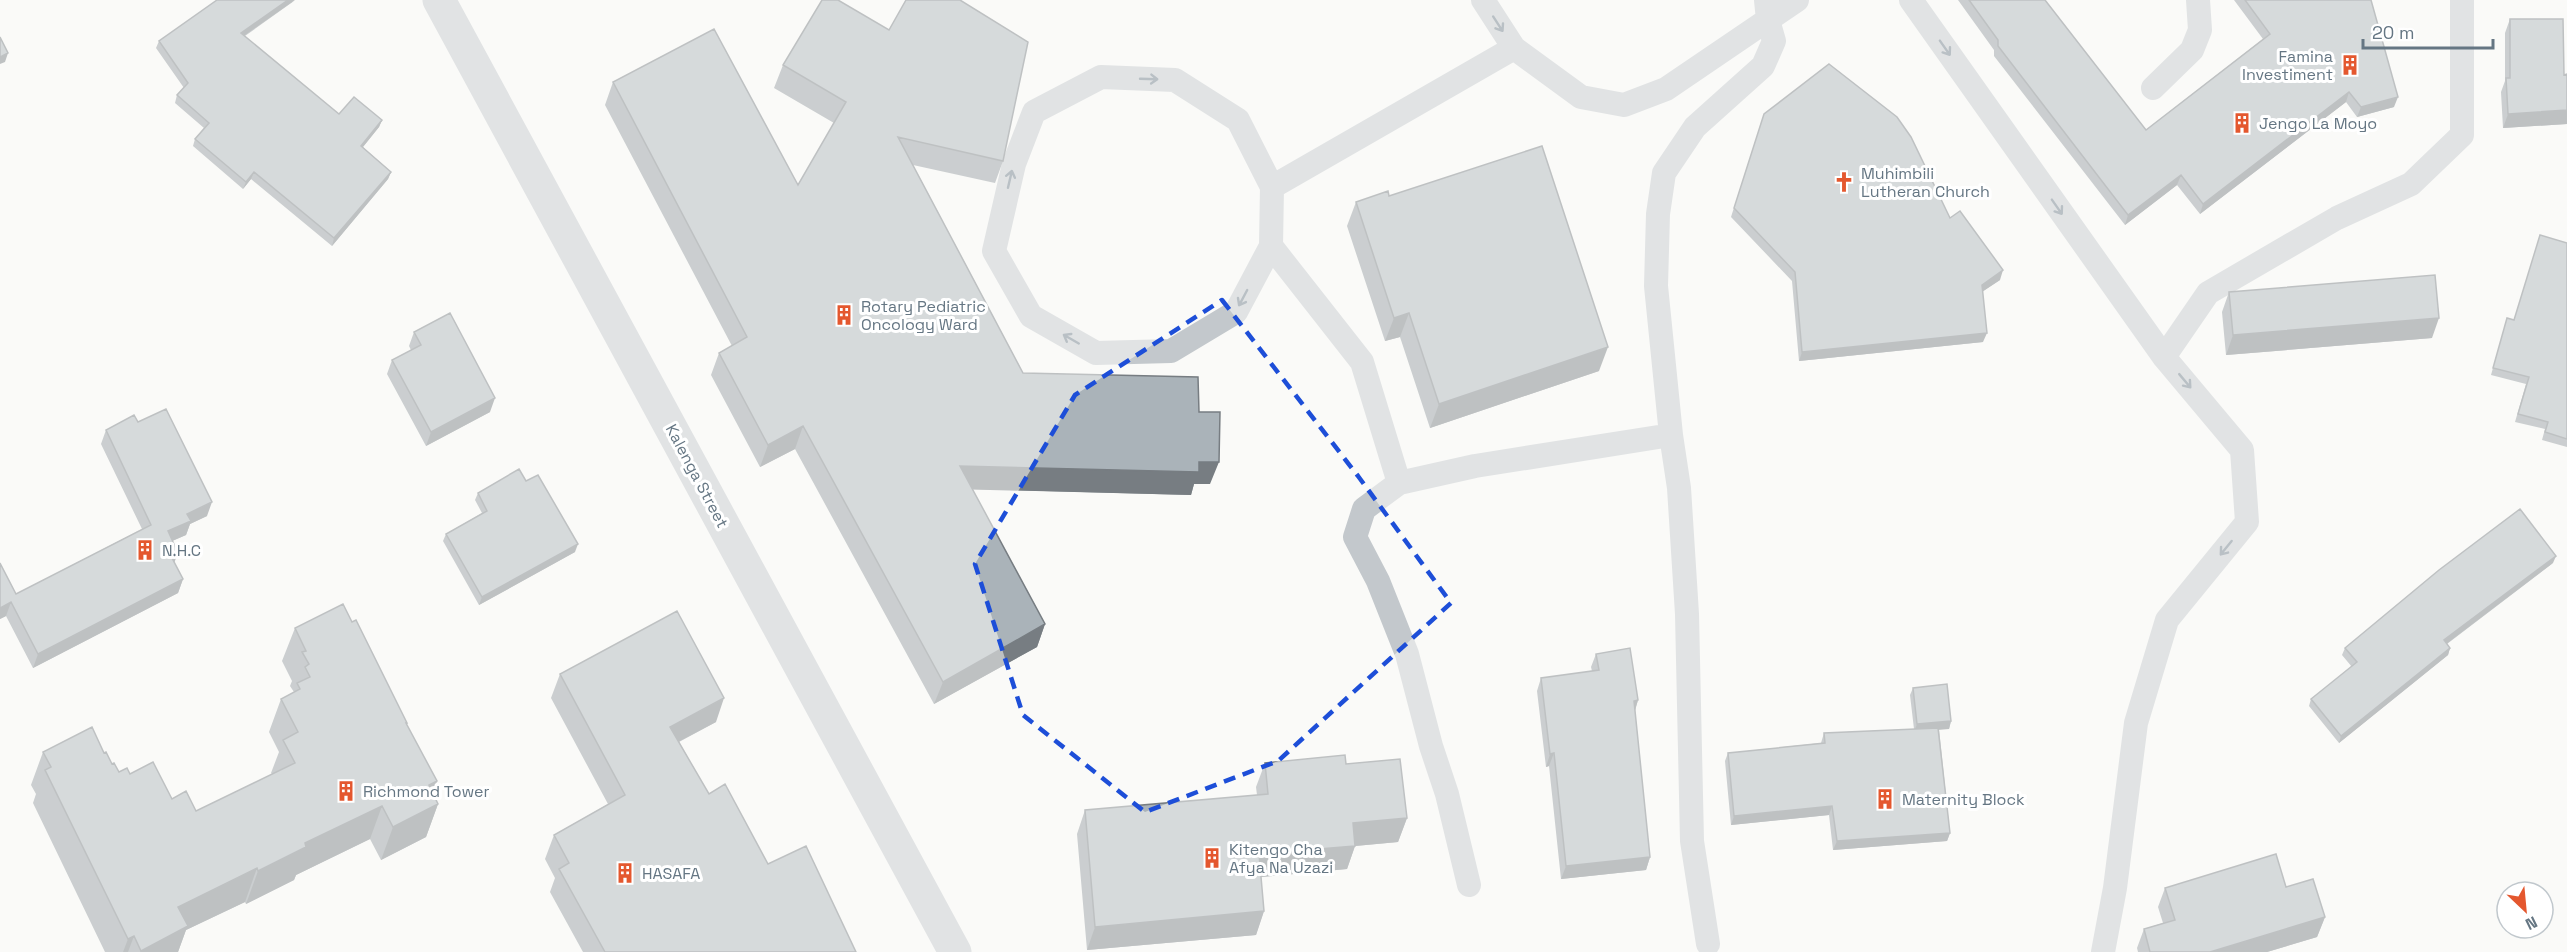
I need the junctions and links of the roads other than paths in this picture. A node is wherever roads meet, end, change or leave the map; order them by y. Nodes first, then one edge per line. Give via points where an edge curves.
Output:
1 (440, 0) edge
2 (1483, 0) edge
3 (1797, 0) edge
4 (1911, 0) edge
5 (2198, 0) edge
6 (2462, 0) edge
7 (1767, 10) edge
8 (1514, 48) junction
9 (2153, 88) dead end
10 (1272, 187) junction
11 (1271, 246) junction
12 (2164, 357) junction
13 (1671, 435) junction
14 (1399, 483) junction
15 (1469, 885) dead end
16 (1708, 944) dead end
17 (955, 952) edge
18 (2103, 952) edge

1 - 17 street, Kalenga Street
2 -> 8 lane
3 - 7 lane
4 -> 12 lane
5 - 9 lane via 2200,30 2192,50
6 - 12 lane via 2462,135 2411,184 2337,218 2208,293
7 - 8 lane via 1666,89 1624,105 1581,97
7 - 13 lane via 1774,41 1762,66 1695,127 1664,172 1658,214 1656,286
8 - 10 lane
10 - 11 lane
11 -> 10 lane via 1236,312 1171,351 1096,353 1031,316 994,251 1014,164 1034,112 1101,77 1175,80 1238,120
11 - 14 lane via 1362,362
12 -> 18 lane via 2242,450 2247,522 2167,620 2136,723
13 - 14 lane via 1475,466
13 - 16 lane via 1679,488 1687,614 1692,841
14 - 15 lane via 1364,509 1355,537 1378,581 1407,654

